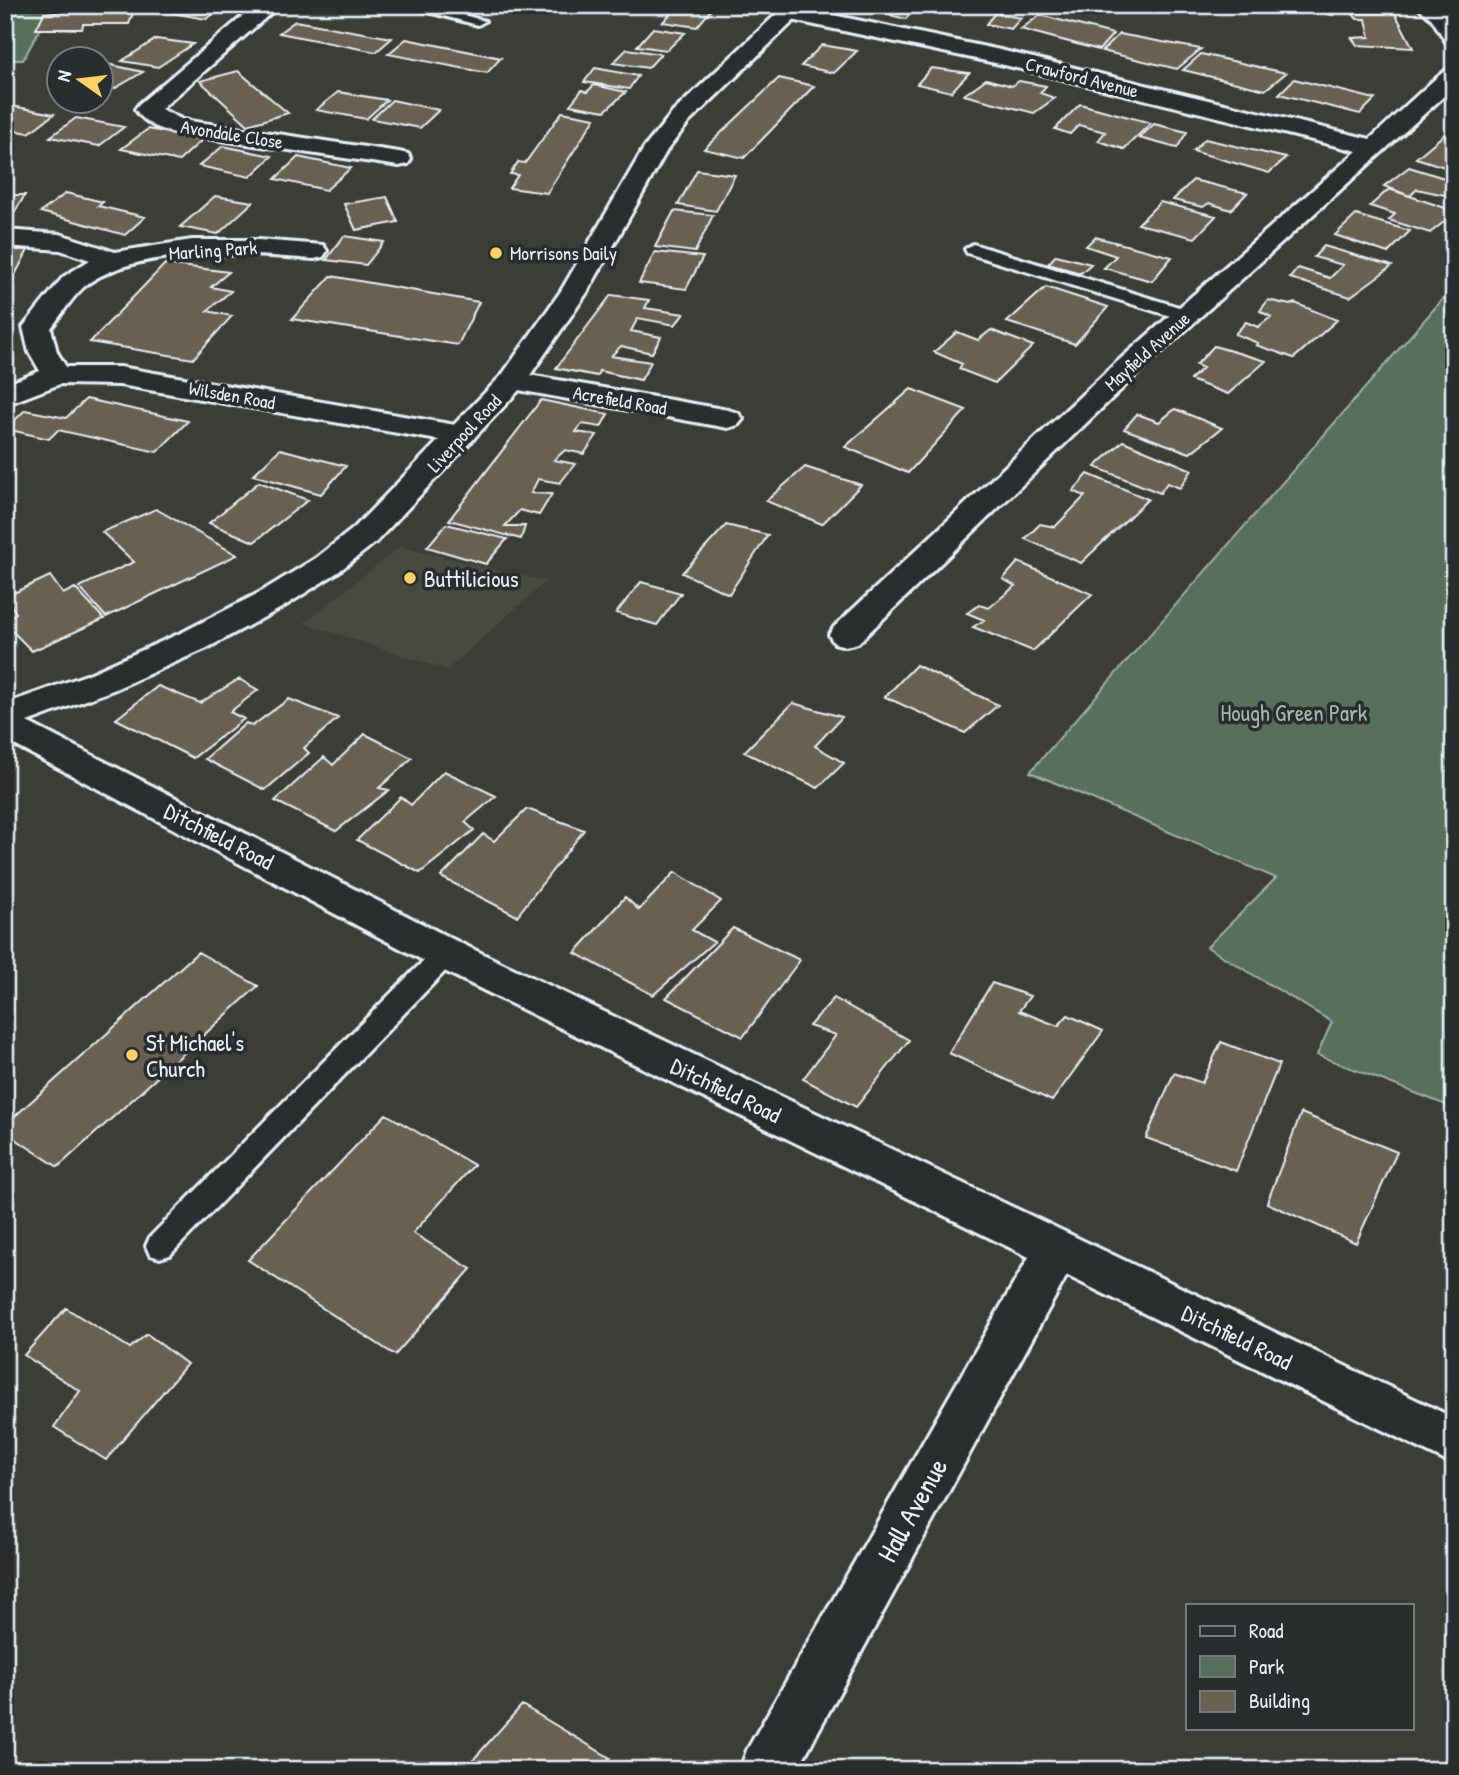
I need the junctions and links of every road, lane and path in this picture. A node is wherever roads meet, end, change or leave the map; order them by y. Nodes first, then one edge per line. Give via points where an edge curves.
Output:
1 (269, 5) edge
2 (409, 5) edge
3 (1426, 5) edge
4 (794, 9) edge
5 (478, 21) dead end
6 (1454, 37) edge
7 (1454, 72) edge
8 (1443, 99) edge
9 (1372, 148) junction
10 (399, 159) dead end
11 (5, 238) edge
12 (973, 249) dead end
13 (314, 251) dead end
14 (112, 261) junction
15 (1186, 315) junction
16 (37, 327) junction
17 (5, 328) edge
18 (55, 375) junction
19 (512, 381) junction
20 (5, 397) edge
21 (728, 419) dead end
22 (461, 435) junction
23 (846, 635) dead end
24 (5, 717) edge
25 (5, 725) edge
26 (446, 954) junction
27 (160, 1246) dead end
28 (1057, 1250) junction
29 (1454, 1442) edge
30 (767, 1770) edge

1 - 10 street, Avondale Close via 146,109 179,127
2 - 5 lane
3 - 6 street via 1440,15
4 - 9 street, Crawford Avenue
4 - 19 street, Liverpool Road via 681,117 656,148 574,291
7 - 8 street, Mayfield Avenue
8 - 9 street, Mayfield Avenue
9 - 15 street, Mayfield Avenue
11 - 14 street via 57,239
12 - 15 lane
13 - 14 street, Marling Park via 254,246 191,248
14 - 16 street, Marling Park via 78,279
15 - 23 street, Mayfield Avenue
16 - 17 street
16 - 18 street
18 - 20 street, Wilsden Road
18 - 22 street, Wilsden Road via 120,376
19 - 21 street, Acrefield Road
19 - 22 street, Liverpool Road
22 - 24 street, Liverpool Road via 365,535 271,600 101,682
25 - 26 street, Ditchfield Road
26 - 27 lane
26 - 28 street, Ditchfield Road
28 - 29 street, Ditchfield Road
28 - 30 street, Hall Avenue

